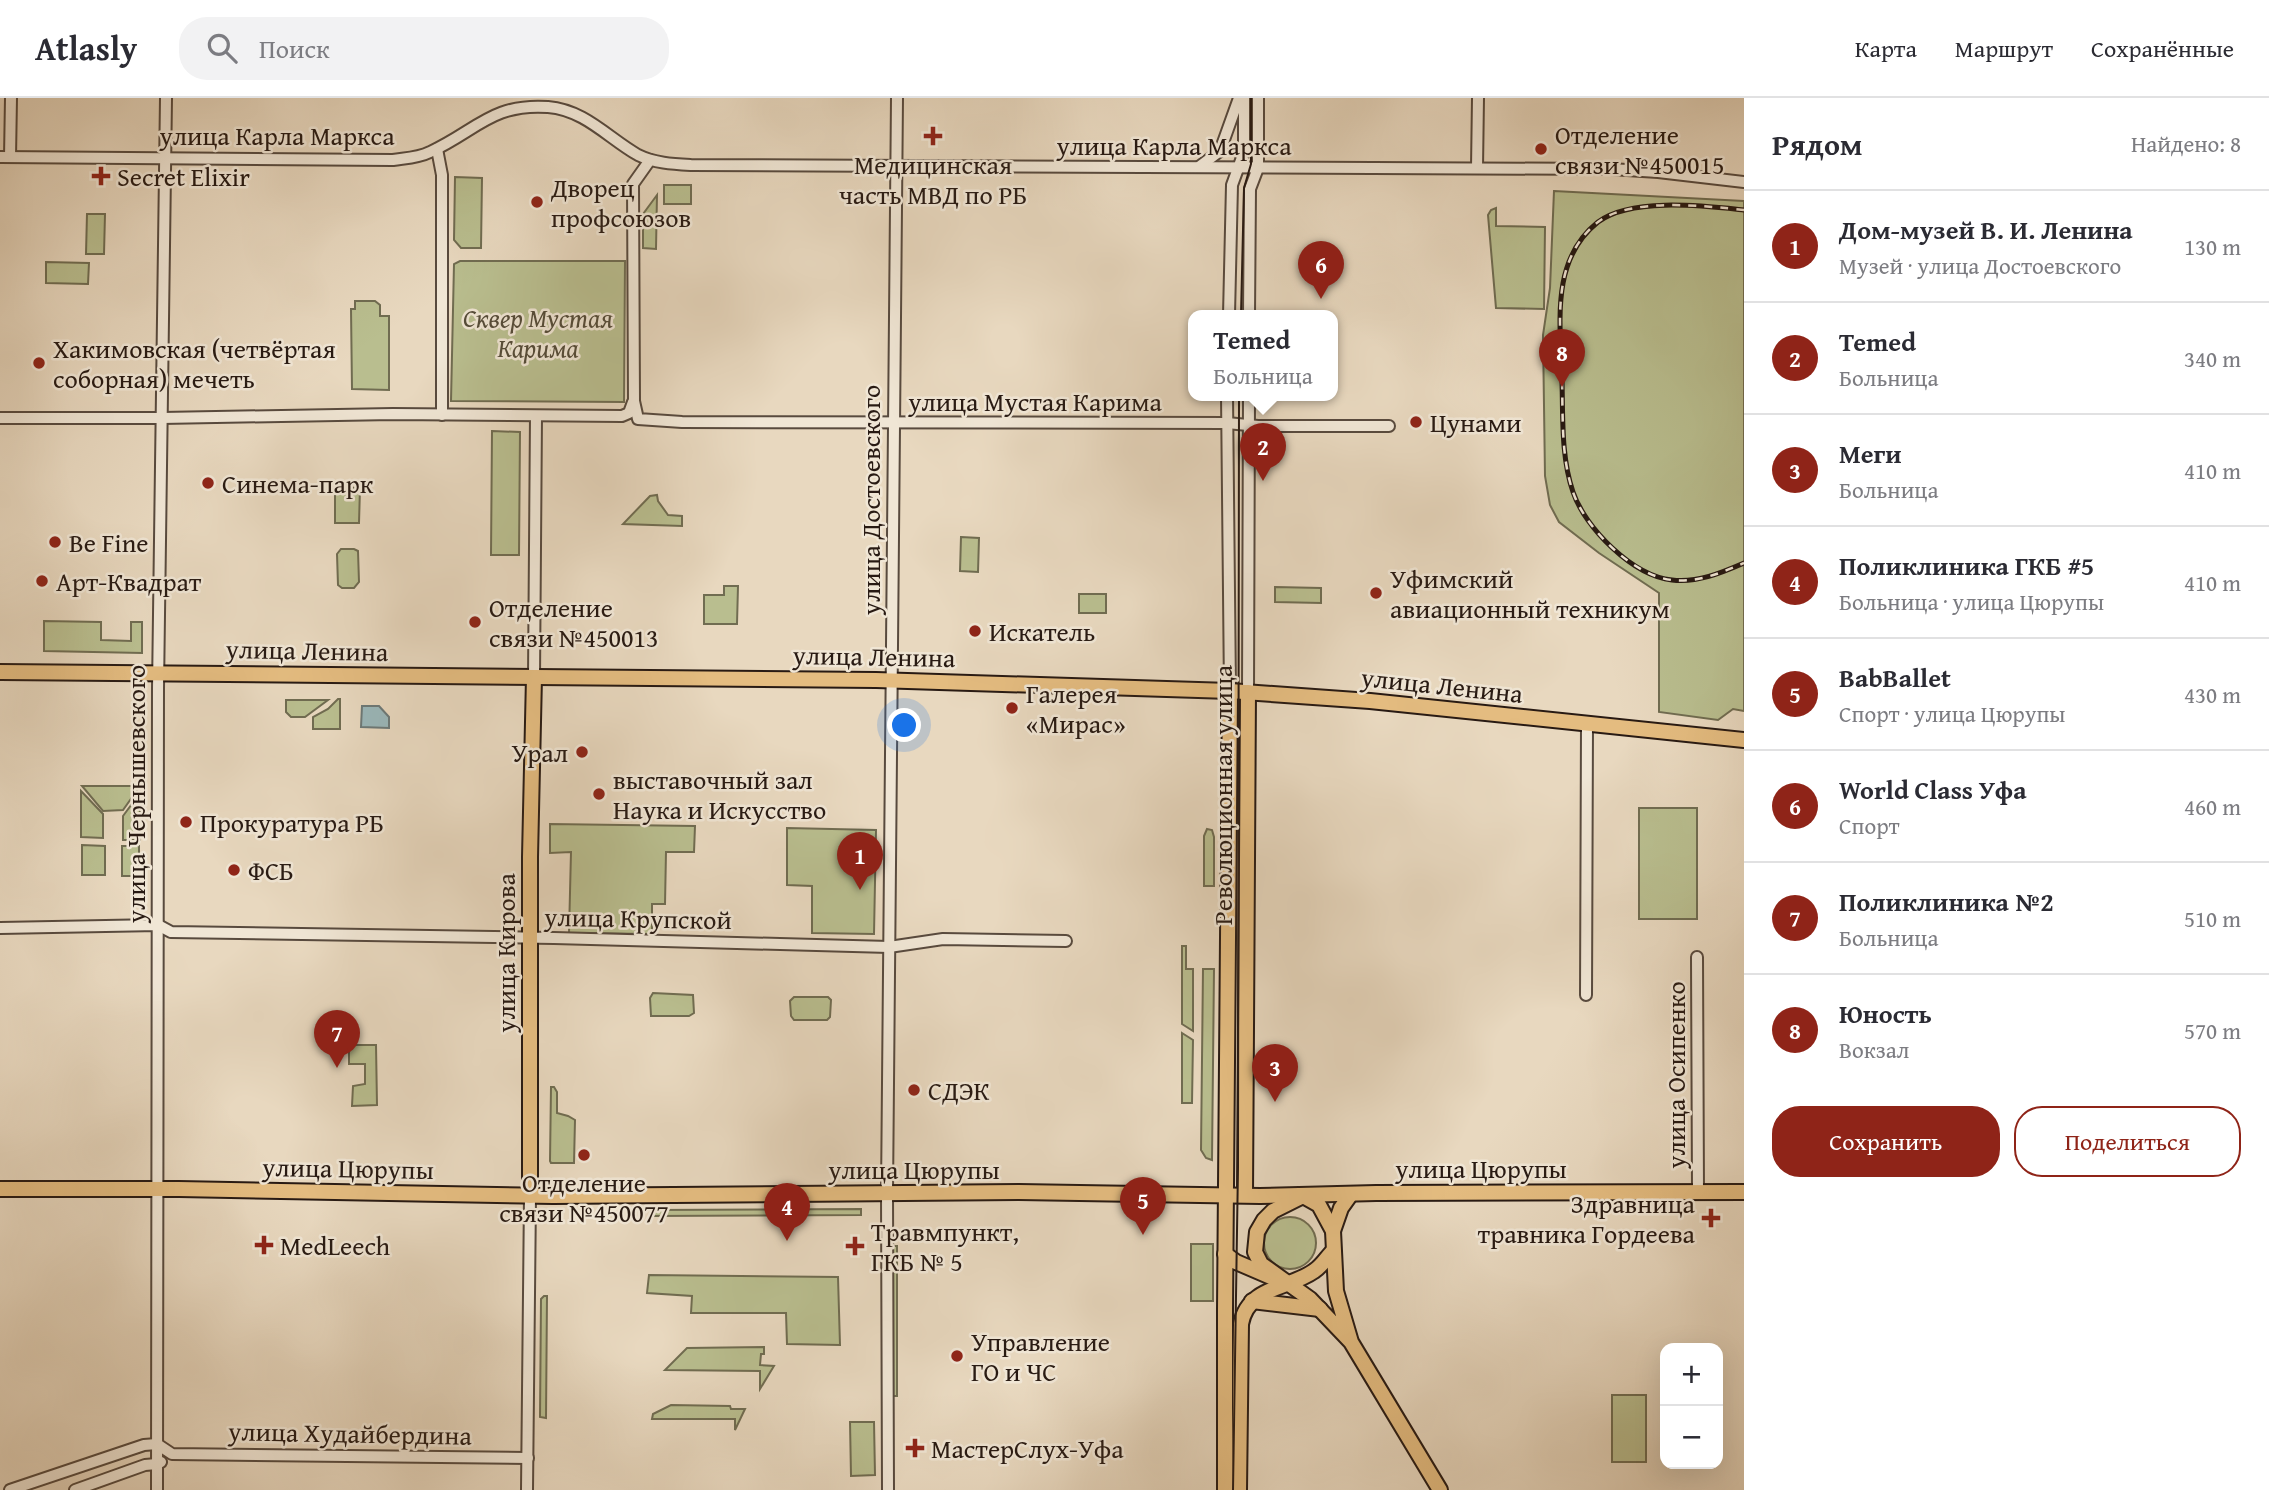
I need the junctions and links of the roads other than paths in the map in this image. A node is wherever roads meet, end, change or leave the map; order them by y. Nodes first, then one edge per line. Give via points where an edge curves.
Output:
1 (11, 98) edge
2 (166, 98) edge
3 (897, 98) edge
4 (1241, 98) edge
5 (1258, 98) edge
6 (1478, 98) edge
7 (437, 149) junction
8 (5, 157) edge
9 (166, 158) junction
10 (650, 160) junction
11 (1200, 166) junction
12 (1240, 166) junction
13 (897, 168) junction
14 (1258, 168) junction
15 (1477, 168) junction
16 (1744, 182) edge
17 (1229, 310) edge
18 (1249, 310) edge
19 (634, 401) junction
20 (1227, 401) edge
21 (1249, 401) edge
22 (442, 415) junction
23 (536, 416) junction
24 (0, 418) edge
25 (162, 418) junction
26 (894, 423) junction
27 (1227, 423) junction
28 (1249, 425) junction
29 (1389, 426) dead end
30 (0, 672) edge
31 (158, 673) junction
32 (534, 677) junction
33 (891, 680) junction
34 (1230, 691) junction
35 (1248, 692) junction
36 (1587, 725) junction
37 (1744, 740) edge
38 (158, 925) junction
39 (0, 928) edge
40 (530, 938) junction
41 (1066, 942) dead end
42 (889, 947) junction
43 (1698, 957) dead end
44 (1586, 995) dead end
45 (0, 1189) edge
46 (157, 1189) junction
47 (1698, 1192) junction
48 (1744, 1192) edge
49 (887, 1193) junction
50 (1226, 1194) junction
51 (1351, 1194) junction
52 (1245, 1195) junction
53 (530, 1196) junction
54 (1303, 1196) junction
55 (1333, 1231) junction
56 (1333, 1251) junction
57 (1225, 1254) junction
58 (1285, 1283) junction
59 (1252, 1301) junction
60 (1320, 1310) junction
61 (1351, 1342) junction
62 (157, 1444) junction
63 (172, 1454) junction
64 (528, 1458) junction
65 (157, 1464) junction
66 (10, 1490) edge
67 (75, 1490) edge
68 (157, 1490) edge
69 (527, 1490) edge
70 (888, 1490) edge
71 (1225, 1490) edge
72 (1239, 1490) edge
73 (1440, 1490) edge

1 - 8 street
2 - 9 street, улица Чернышевского
3 - 13 street, улица Достоевского
4 - 11 street via 1220,150
4 - 12 street via 1244,152
5 - 14 street
6 - 15 street
7 - 9 street, улица Карла Маркса via 393,160
7 - 10 street, улица Карла Маркса via 499,112 551,107 589,121
7 - 22 street via 442,175
8 - 9 street, улица Карла Маркса
9 - 25 street, улица Чернышевского
10 - 13 street, улица Карла Маркса via 691,165
10 - 19 street via 633,184
11 - 12 street, улица Карла Маркса
11 - 13 street, улица Карла Маркса
12 - 14 street, улица Карла Маркса
12 - 17 street via 1232,185
13 - 26 street, улица Достоевского
14 - 15 street, улица Карла Маркса
14 - 18 street via 1250,189
15 - 16 street, улица Карла Маркса via 1611,169
19 - 23 street via 629,413 622,416
19 - 26 street, улица Мустая Карима via 638,419
20 - 27 street
21 - 28 street, Революционная улица
22 - 23 street
22 - 25 street
23 - 32 street, улица Кирова
24 - 25 street
25 - 31 street, улица Чернышевского
26 - 27 street, улица Мустая Карима
26 - 33 street, улица Достоевского
27 - 28 street, улица Мустая Карима
27 - 34 street
28 - 29 street, улица Мустая Карима
28 - 35 street, Революционная улица
30 - 31 main road, улица Ленина
31 - 32 main road, улица Ленина
31 - 38 street, улица Чернышевского
32 - 33 main road, улица Ленина
32 - 40 main road, улица Кирова
33 - 34 main road, улица Ленина
33 - 42 street, улица Достоевского
34 - 35 main road, улица Ленина
34 - 50 main road
35 - 36 main road, улица Ленина
35 - 52 main road, Революционная улица
36 - 37 main road, улица Ленина
36 - 44 street
38 - 39 street, улица Крупской
38 - 40 street, улица Крупской via 171,932
38 - 46 street, улица Чернышевского
40 - 42 street, улица Крупской
40 - 53 main road, улица Кирова
41 - 42 street, улица Крупской via 943,939
42 - 49 street, улица Достоевского
43 - 47 street, улица Осипенко
45 - 46 main road, улица Цюрупы
46 - 53 main road, улица Цюрупы
46 - 62 street, улица Чернышевского
47 - 48 main road, улица Цюрупы
47 - 51 main road, улица Цюрупы
49 - 50 main road, улица Цюрупы
49 - 53 main road, улица Цюрупы
49 - 70 street, улица Достоевского
50 - 52 main road, улица Цюрупы
50 - 57 main road
51 - 54 main road, улица Цюрупы
51 - 55 main road
52 - 54 main road, улица Цюрупы
53 - 64 street, улица Кирова
54 - 55 main road via 1319,1205
54 - 58 main road via 1273,1211 1255,1238 1261,1264
55 - 56 main road
56 - 58 main road via 1314,1272
56 - 61 main road via 1336,1291
57 - 58 main road
57 - 71 main road
58 - 59 main road
58 - 60 main road
59 - 60 main road
59 - 72 main road via 1241,1321
60 - 61 main road
61 - 73 main road
62 - 63 street
62 - 65 street, улица Чернышевского
62 - 66 street
63 - 64 street, улица Худайбердина
63 - 65 street
64 - 69 street, улица Кирова
65 - 67 street
65 - 68 street, улица Чернышевского

